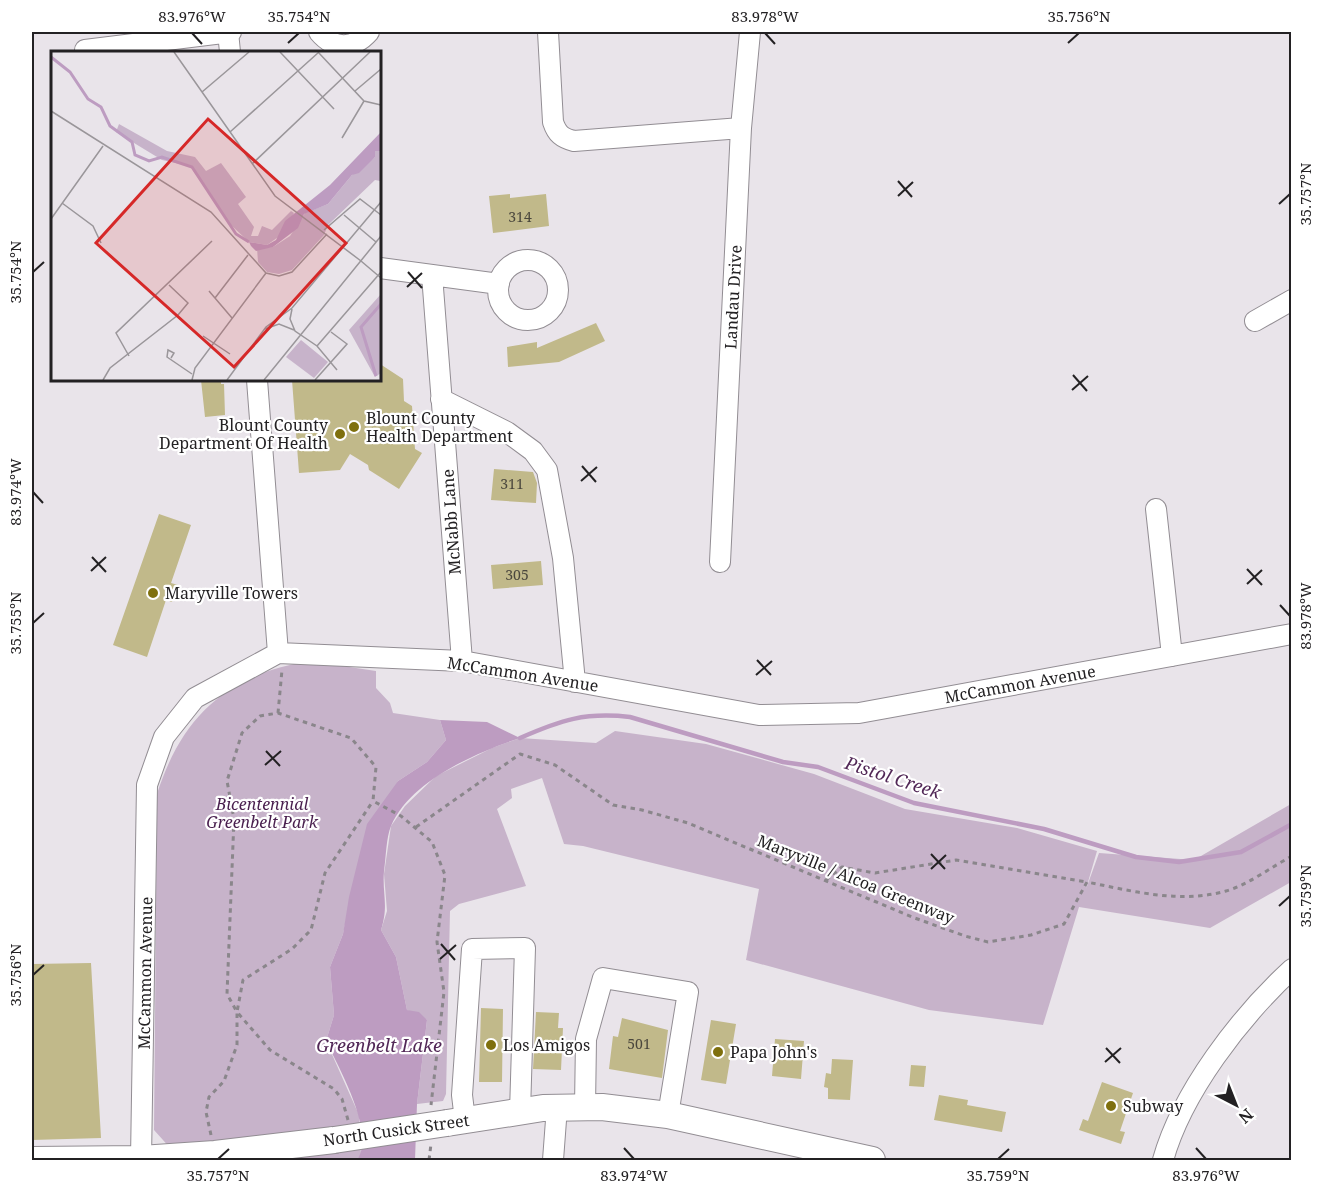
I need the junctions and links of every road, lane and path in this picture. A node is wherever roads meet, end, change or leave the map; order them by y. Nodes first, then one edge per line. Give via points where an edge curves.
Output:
1 (229, 32) edge
2 (319, 32) edge
3 (369, 32) edge
4 (548, 32) edge
5 (750, 32) edge
6 (86, 50) dead end
7 (230, 51) edge
8 (741, 128) junction
9 (381, 268) edge
10 (432, 275) junction
11 (499, 284) dead end
12 (1292, 300) edge
13 (1256, 321) dead end
14 (257, 381) edge
15 (441, 399) junction
16 (1156, 509) dead end
17 (720, 562) dead end
18 (1292, 634) edge
19 (278, 653) junction
20 (1172, 656) junction
21 (462, 661) junction
22 (575, 682) junction
23 (278, 712) junction
24 (373, 801) junction
25 (416, 827) junction
26 (1292, 856) edge
27 (826, 880) junction
28 (1087, 882) junction
29 (1292, 969) edge
30 (237, 1012) junction
31 (556, 1107) junction
32 (585, 1107) junction
33 (520, 1112) junction
34 (668, 1115) junction
35 (443, 1123) junction
36 (341, 1131) junction
37 (215, 1154) junction
38 (177, 1158) edge
39 (141, 1159) junction
40 (32, 1160) edge
41 (429, 1161) edge
42 (553, 1161) edge
43 (872, 1161) edge
44 (1163, 1161) edge

1 - 6 street
1 - 7 street
2 - 3 street via 338,45 350,45
4 - 8 street via 553,122 563,138 574,141
5 - 8 street, Landau Drive
8 - 17 street, Landau Drive
9 - 10 street
10 - 11 street
10 - 15 street, McNabb Lane
12 - 13 street
14 - 19 street
15 - 21 street, McNabb Lane
15 - 22 street via 507,432 533,451 547,470 560,539
16 - 20 street
18 - 20 street, McCammon Avenue
19 - 21 street, McCammon Avenue
19 - 23 path via 282,669
19 - 39 street, McCammon Avenue via 195,698 164,737 147,785
20 - 22 street, McCammon Avenue via 859,713 759,715
21 - 22 street, McCammon Avenue
23 - 24 path via 339,732 356,743 376,766
23 - 30 path via 261,716 242,733 227,781 234,819 227,994
24 - 25 path
24 - 30 path via 325,873 311,930 292,949 243,980
25 - 27 path, Maryville / Alcoa Greenway via 520,754 555,765 613,805 688,823
25 - 35 path via 432,842 445,875 437,942 444,992
26 - 28 path via 1227,891 1190,897
27 - 28 path via 842,867 875,873 956,860
27 - 28 path, Maryville / Alcoa Greenway via 912,917 988,942 1031,935 1064,924
29 - 44 street via 1196,1083
30 - 36 path via 270,1050 334,1089 342,1099
30 - 37 path via 237,1046 231,1066 209,1097 206,1112
31 - 32 main road, North Cusick Street
31 - 33 main road, North Cusick Street
31 - 42 street
32 - 34 main road, North Cusick Street
32 - 34 street via 585,1039 603,978 688,992
33 - 35 main road, North Cusick Street
33 - 35 street via 525,948 472,949 462,1095
34 - 43 main road, North Cusick Street
35 - 36 main road, North Cusick Street, bridge
35 - 41 path
36 - 37 main road, North Cusick Street
37 - 38 main road, North Cusick Street
38 - 39 main road, North Cusick Street
39 - 40 main road, North Cusick Street

